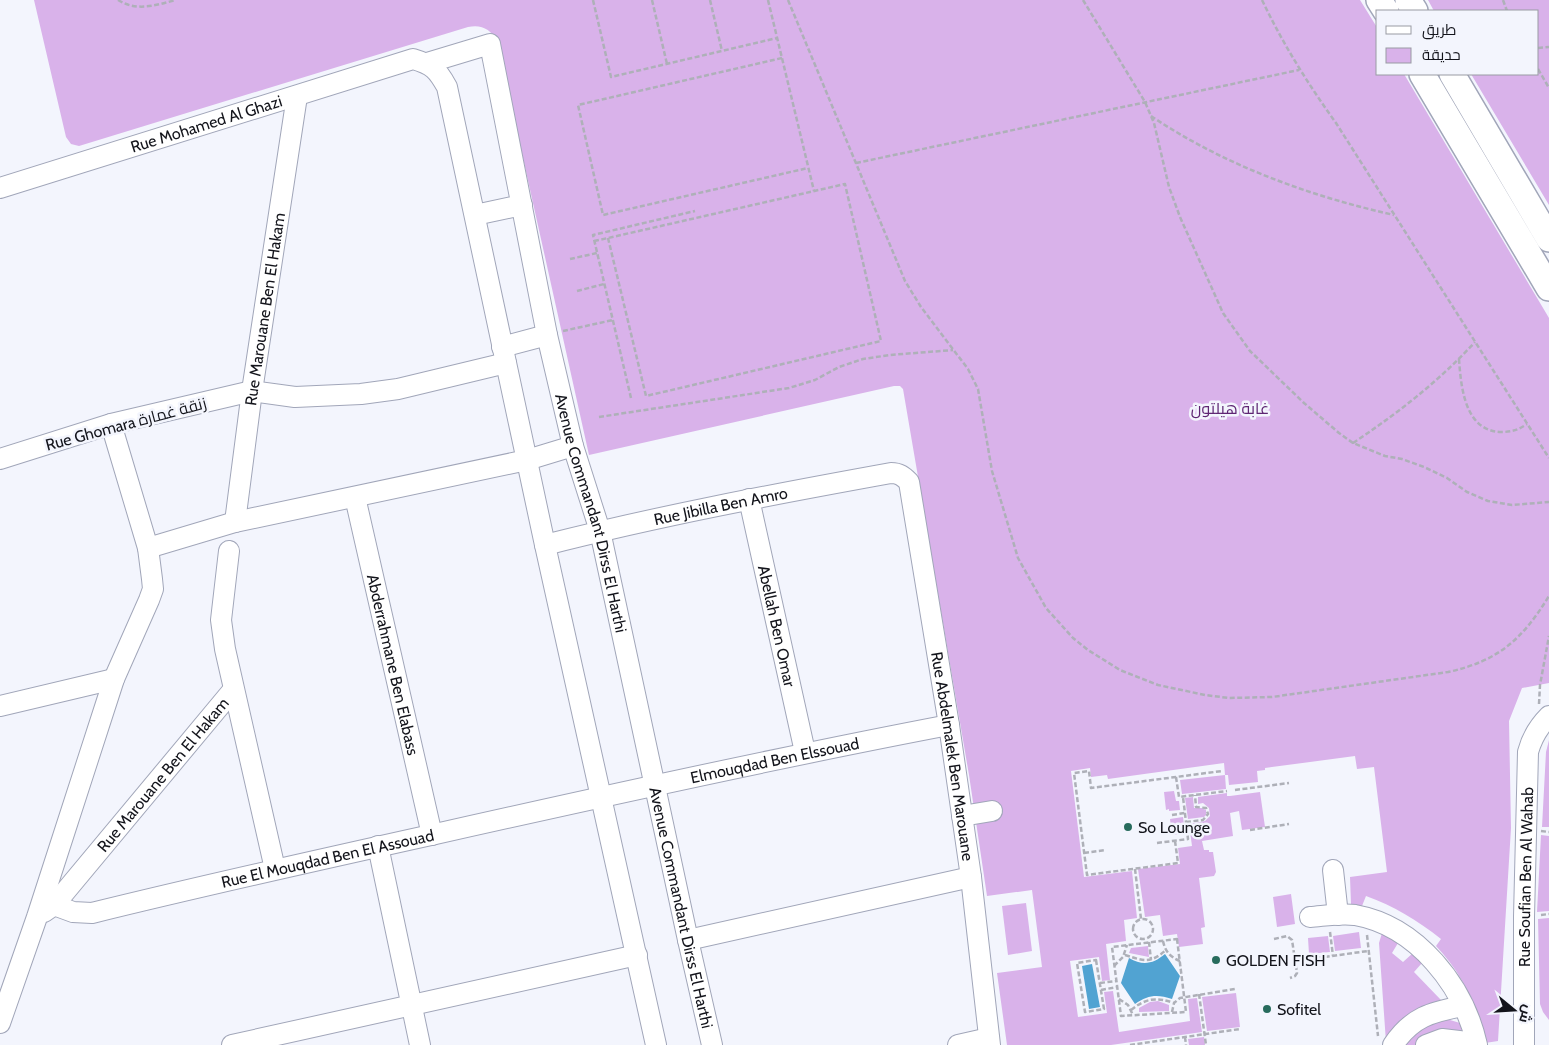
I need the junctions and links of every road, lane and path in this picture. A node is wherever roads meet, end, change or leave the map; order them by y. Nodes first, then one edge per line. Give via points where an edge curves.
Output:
1 (118, 0) edge
2 (176, 0) edge
3 (593, 0) edge
4 (652, 0) edge
5 (710, 0) edge
6 (768, 0) edge
7 (788, 0) edge
8 (1083, 0) edge
9 (1262, 0) edge
10 (777, 38) junction
11 (722, 51) junction
12 (782, 58) junction
13 (420, 61) junction
14 (667, 64) junction
15 (1300, 70) junction
16 (1539, 71) edge
17 (1423, 75) edge
18 (1453, 75) edge
19 (1549, 88) edge
20 (297, 96) junction
21 (1145, 102) junction
22 (1150, 115) junction
23 (856, 163) junction
24 (808, 168) junction
25 (0, 188) edge
26 (814, 191) junction
27 (522, 204) junction
28 (695, 211) dead end
29 (474, 215) junction
30 (1394, 215) junction
31 (608, 238) junction
32 (1549, 239) edge
33 (594, 241) junction
34 (597, 252) junction
35 (570, 259) dead end
36 (604, 284) junction
37 (1549, 288) edge
38 (577, 291) dead end
39 (612, 320) junction
40 (547, 335) junction
41 (1475, 342) junction
42 (953, 350) junction
43 (504, 355) junction
44 (1459, 360) junction
45 (252, 391) junction
46 (631, 398) dead end
47 (599, 417) dead end
48 (111, 424) junction
49 (1528, 424) junction
50 (1353, 443) junction
51 (573, 446) junction
52 (1549, 458) edge
53 (0, 460) edge
54 (526, 460) junction
55 (898, 473) joint
56 (355, 497) junction
57 (749, 499) junction
58 (1549, 502) edge
59 (235, 522) junction
60 (600, 531) junction
61 (545, 545) junction
62 (148, 548) junction
63 (229, 550) dead end
64 (1549, 596) edge
65 (1549, 636) edge
66 (114, 679) junction
67 (233, 690) junction
68 (0, 706) edge
69 (1544, 720) edge
70 (949, 725) junction
71 (805, 752) junction
72 (1222, 771) dead end
73 (1176, 777) junction
74 (1289, 783) dead end
75 (655, 784) junction
76 (1235, 790) dead end
77 (1226, 791) dead end
78 (1195, 795) junction
79 (601, 796) junction
80 (1183, 797) junction
81 (992, 811) dead end
82 (1185, 813) junction
83 (1172, 815) dead end
84 (962, 816) junction
85 (1186, 822) junction
86 (1288, 824) dead end
87 (1250, 830) dead end
88 (432, 835) junction
89 (1175, 841) junction
90 (1157, 843) dead end
91 (378, 846) junction
92 (1106, 850) dead end
93 (1084, 852) junction
94 (275, 868) junction
95 (1135, 869) junction
96 (1333, 870) dead end
97 (970, 877) junction
98 (54, 905) junction
99 (1325, 916) junction
100 (37, 917) junction
101 (1365, 918) junction
102 (1141, 919) junction
103 (1274, 939) dead end
104 (688, 940) junction
105 (1163, 940) junction
106 (1147, 941) junction
107 (1127, 945) junction
108 (1166, 950) junction
109 (1369, 951) junction
110 (636, 955) junction
111 (1125, 955) junction
112 (1333, 956) junction
113 (1151, 960) junction
114 (1180, 961) junction
115 (1295, 961) junction
116 (1114, 966) junction
117 (1290, 978) dead end
118 (1116, 980) junction
119 (1100, 983) junction
120 (1117, 987) junction
121 (1101, 990) junction
122 (1235, 990) dead end
123 (1199, 994) junction
124 (1184, 996) junction
125 (1119, 999) junction
126 (1174, 1003) junction
127 (410, 1005) junction
128 (1463, 1006) junction
129 (1131, 1010) junction
130 (1172, 1013) junction
131 (1133, 1015) junction
132 (0, 1023) edge
133 (1240, 1030) dead end
134 (1205, 1034) junction
135 (1185, 1037) junction
136 (1164, 1040) junction
137 (990, 1042) edge
138 (1386, 1043) edge
139 (1142, 1044) edge
140 (1477, 1044) edge
141 (232, 1045) edge
142 (420, 1045) edge
143 (656, 1045) edge
144 (712, 1045) edge
145 (958, 1045) edge
146 (1130, 1045) edge
147 (1165, 1045) edge
148 (1186, 1045) edge
149 (1206, 1045) edge
150 (1426, 1045) edge
151 (1524, 1045) edge

1 - 2 path via 146,7
3 - 14 path via 611,77
4 - 14 path
5 - 11 path
6 - 10 path
7 - 23 path
8 - 21 path
9 - 15 path
10 - 11 path
10 - 12 path
11 - 14 path
12 - 24 path
12 - 24 path via 578,105 603,215
13 - 20 street, Rue Mohamed Al Ghazi
13 - 27 street, Avenue Commandant Dirss El Harthi via 490,44
13 - 29 street via 439,72 447,87
15 - 21 path
15 - 30 path
16 - 19 path
17 - 37 main road
18 - 32 main road
20 - 25 street, Rue Mohamed Al Ghazi
20 - 45 street, Rue Marouane Ben El Hakam
21 - 22 path
21 - 23 path
22 - 30 path via 1196,144 1261,173 1336,201
22 - 50 path via 1174,202 1223,313 1250,351 1282,383
23 - 42 path via 905,281
24 - 26 path
26 - 31 path
26 - 31 path via 844,184 881,341 646,396
27 - 29 street
27 - 40 street, Avenue Commandant Dirss El Harthi
28 - 33 path via 593,235
29 - 43 street
30 - 41 path
31 - 33 path
33 - 34 path
34 - 35 path
34 - 36 path
36 - 38 path
36 - 39 path
39 - 40 path
39 - 46 path
40 - 43 street
40 - 51 street, Avenue Commandant Dirss El Harthi
41 - 44 path
41 - 49 path
42 - 47 path via 877,356 851,362 815,380 789,388
42 - 64 path via 978,389 998,495 1018,558 1036,591 1046,608 1073,638 1103,661 1137,678 1158,686 1204,695 1253,699 1448,672 1475,664 1503,650 1532,623
43 - 45 street via 398,389 295,397
43 - 54 street
44 - 49 path via 1468,411 1477,423 1489,430 1502,432 1514,431
44 - 50 path via 1413,401
45 - 48 street, Rue Ghomara زنقة غمارة
45 - 59 street, Rue Marouane Ben El Hakam
48 - 53 street, Rue Ghomara زنقة غمارة
48 - 62 street
49 - 52 path
50 - 58 path via 1385,456 1424,466 1488,502 1512,505
51 - 54 street
51 - 60 street, Avenue Commandant Dirss El Harthi
54 - 56 street
54 - 61 street
55 - 57 street, Rue Jibilla Ben Amro
55 - 70 street, Rue Abdelmalek Ben Marouane via 909,482
56 - 59 street
56 - 88 street, Abderrahmane Ben Elabass
57 - 60 street, Rue Jibilla Ben Amro
57 - 71 street, Abellah Ben Omar
59 - 62 street
60 - 61 street, Rue Jibilla Ben Amro
60 - 75 street, Avenue Commandant Dirss El Harthi
61 - 79 street
62 - 66 street via 153,589
63 - 67 street, Rue Marouane Ben El Hakam via 222,620
65 - 69 path via 1540,685
66 - 68 street
66 - 100 street
67 - 94 street
67 - 98 street, Rue Marouane Ben El Hakam
69 - 151 street, Rue Soufian Ben Al Wahab via 1532,738 1528,752
70 - 71 street, Elmouqdad Ben Elssouad
70 - 84 street, Rue Abdelmalek Ben Marouane
71 - 75 street, Elmouqdad Ben Elssouad
72 - 73 path
73 - 80 path via 1179,798
73 - 93 path via 1091,788 1089,771 1074,773
74 - 76 path
75 - 79 street, Elmouqdad Ben Elssouad
75 - 104 street, Avenue Commandant Dirss El Harthi
77 - 78 path
78 - 80 path
78 - 85 path via 1196,806 1206,808 1208,814 1203,820
79 - 88 street, Rue El Mouqdad Ben El Assouad
79 - 110 street
80 - 82 path
81 - 84 street
82 - 83 path
82 - 85 path
84 - 97 street, Rue Abdelmalek Ben Marouane
85 - 89 path via 1188,839
86 - 87 path
88 - 91 street, Rue El Mouqdad Ben El Assouad
89 - 90 path
89 - 95 path via 1178,863
91 - 94 street, Rue El Mouqdad Ben El Assouad
91 - 127 street
92 - 93 path
93 - 95 path via 1087,875
94 - 98 street, Rue El Mouqdad Ben El Assouad via 92,912 73,912
95 - 102 path
96 - 99 street
97 - 104 street
97 - 137 street, Rue Abdelmalek Ben Marouane
98 - 100 street, Rue Marouane Ben El Hakam
99 - 101 street
99 - 112 path
100 - 132 street
101 - 109 path
101 - 128 street via 1398,932 1422,950 1443,973
102 - 106 path via 1149,921 1152,927
102 - 106 path via 1135,923 1133,931 1137,937
103 - 115 path via 1291,938
104 - 144 street, Avenue Commandant Dirss El Harthi
105 - 106 path
105 - 108 path
105 - 114 path via 1177,939
106 - 107 path
106 - 113 path
107 - 111 path
107 - 116 path via 1112,947
108 - 113 path
108 - 114 path
109 - 112 path
109 - 138 path
110 - 127 street
110 - 143 street
111 - 113 path
111 - 116 path
112 - 115 path
114 - 124 path
115 - 117 path via 1296,975
116 - 118 path
118 - 119 path
118 - 120 path
119 - 121 path
119 - 121 path via 1096,960 1078,963 1085,1012 1104,1009
120 - 121 path
120 - 125 path
122 - 123 path
123 - 124 path
123 - 134 path
124 - 126 path
124 - 130 path via 1186,1012
125 - 129 path
125 - 131 path via 1121,1016
126 - 129 path via 1149,999
126 - 130 path
127 - 141 street
127 - 142 street
128 - 138 street via 1425,1015
128 - 140 street
129 - 131 path
130 - 131 path
133 - 134 path
134 - 135 path
134 - 149 path
135 - 136 path
135 - 148 path
136 - 139 path
136 - 147 path
137 - 145 street
139 - 146 path
140 - 150 street via 1442,1039

